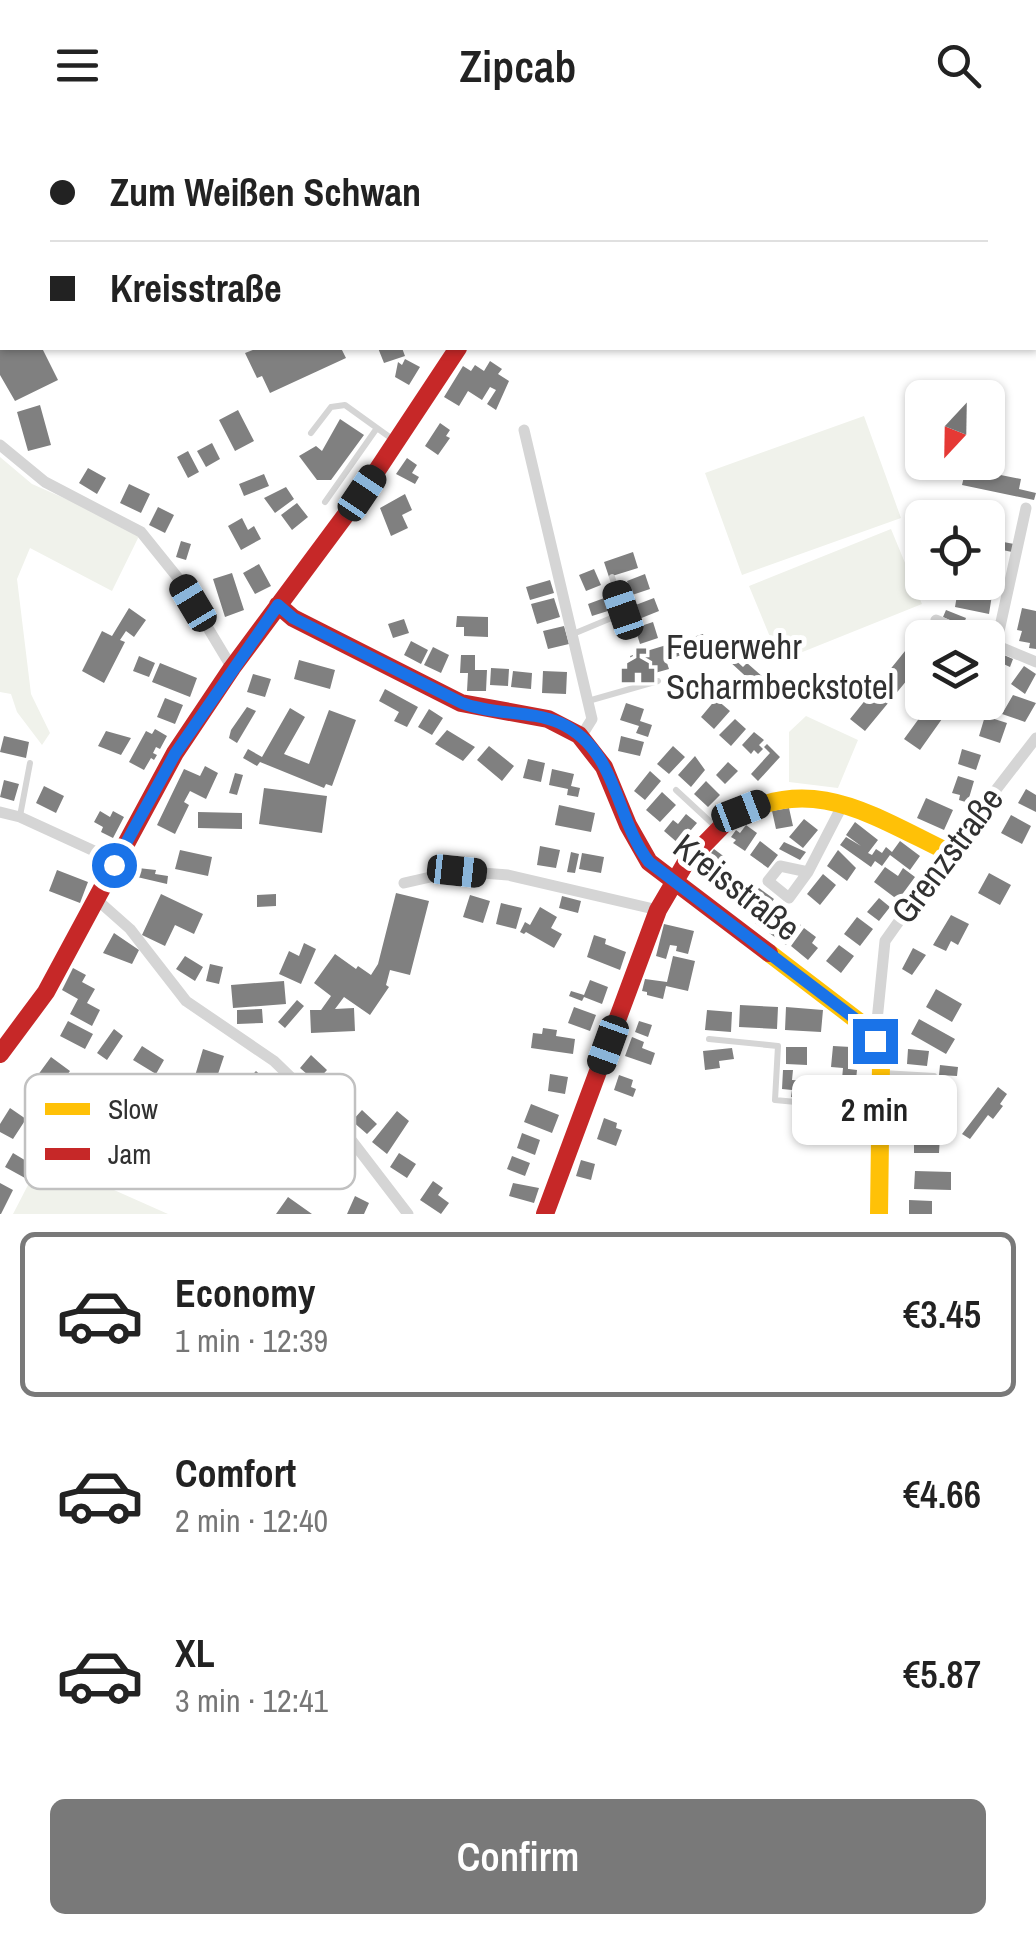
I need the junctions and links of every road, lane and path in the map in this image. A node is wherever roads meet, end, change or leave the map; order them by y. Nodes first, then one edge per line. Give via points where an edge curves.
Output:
1 (457, 350) edge
2 (377, 428) junction
3 (524, 430) dead end
4 (311, 433) dead end
5 (396, 442) junction
6 (0, 444) edge
7 (325, 502) dead end
8 (1026, 508) dead end
9 (612, 577) dead end
10 (278, 605) junction
11 (998, 620) edge
12 (572, 635) junction
13 (1005, 649) edge
14 (1036, 662) edge
15 (232, 668) junction
16 (658, 681) dead end
17 (588, 701) junction
18 (582, 736) junction
19 (1036, 738) edge
20 (30, 763) dead end
21 (676, 790) dead end
22 (842, 806) junction
23 (0, 812) edge
24 (20, 817) junction
25 (717, 828) junction
26 (948, 852) junction
27 (116, 860) junction
28 (808, 872) dead end
29 (671, 880) junction
30 (404, 883) dead end
31 (96, 898) junction
32 (658, 910) junction
33 (709, 1039) dead end
34 (875, 1041) junction
35 (0, 1054) edge
36 (882, 1072) junction
37 (287, 1074) edge
38 (934, 1076) dead end
39 (882, 1110) junction
40 (355, 1145) edge
41 (408, 1214) edge
42 (545, 1214) edge
43 (880, 1214) edge

1 - 5 street
2 - 4 lane via 345,405 331,407
2 - 5 lane
2 - 7 lane
3 - 12 street
5 - 10 street
6 - 15 street via 45,482 141,532 178,578
8 - 11 street
9 - 12 lane via 621,614
10 - 15 street
10 - 18 street via 462,703 557,722
12 - 17 street
13 - 14 street
15 - 27 street
16 - 17 lane
17 - 18 street via 592,718
18 - 29 street, Kreisstraße via 607,767 635,844
19 - 26 street, Grenzstraße
20 - 24 lane
21 - 25 lane
22 - 25 street via 784,797 741,811
22 - 26 street
22 - 28 street
23 - 24 street
24 - 27 street
25 - 29 street
26 - 34 street, Grenzstraße via 885,941
27 - 31 street
29 - 32 street
29 - 34 street, Kreisstraße via 858,1021
30 - 32 street via 457,871 508,876
31 - 35 street via 46,992
31 - 37 street via 130,929 186,1001
32 - 42 street
33 - 39 lane via 778,1046 775,1100
34 - 36 street
36 - 38 lane
36 - 39 street
39 - 43 street
40 - 41 street

